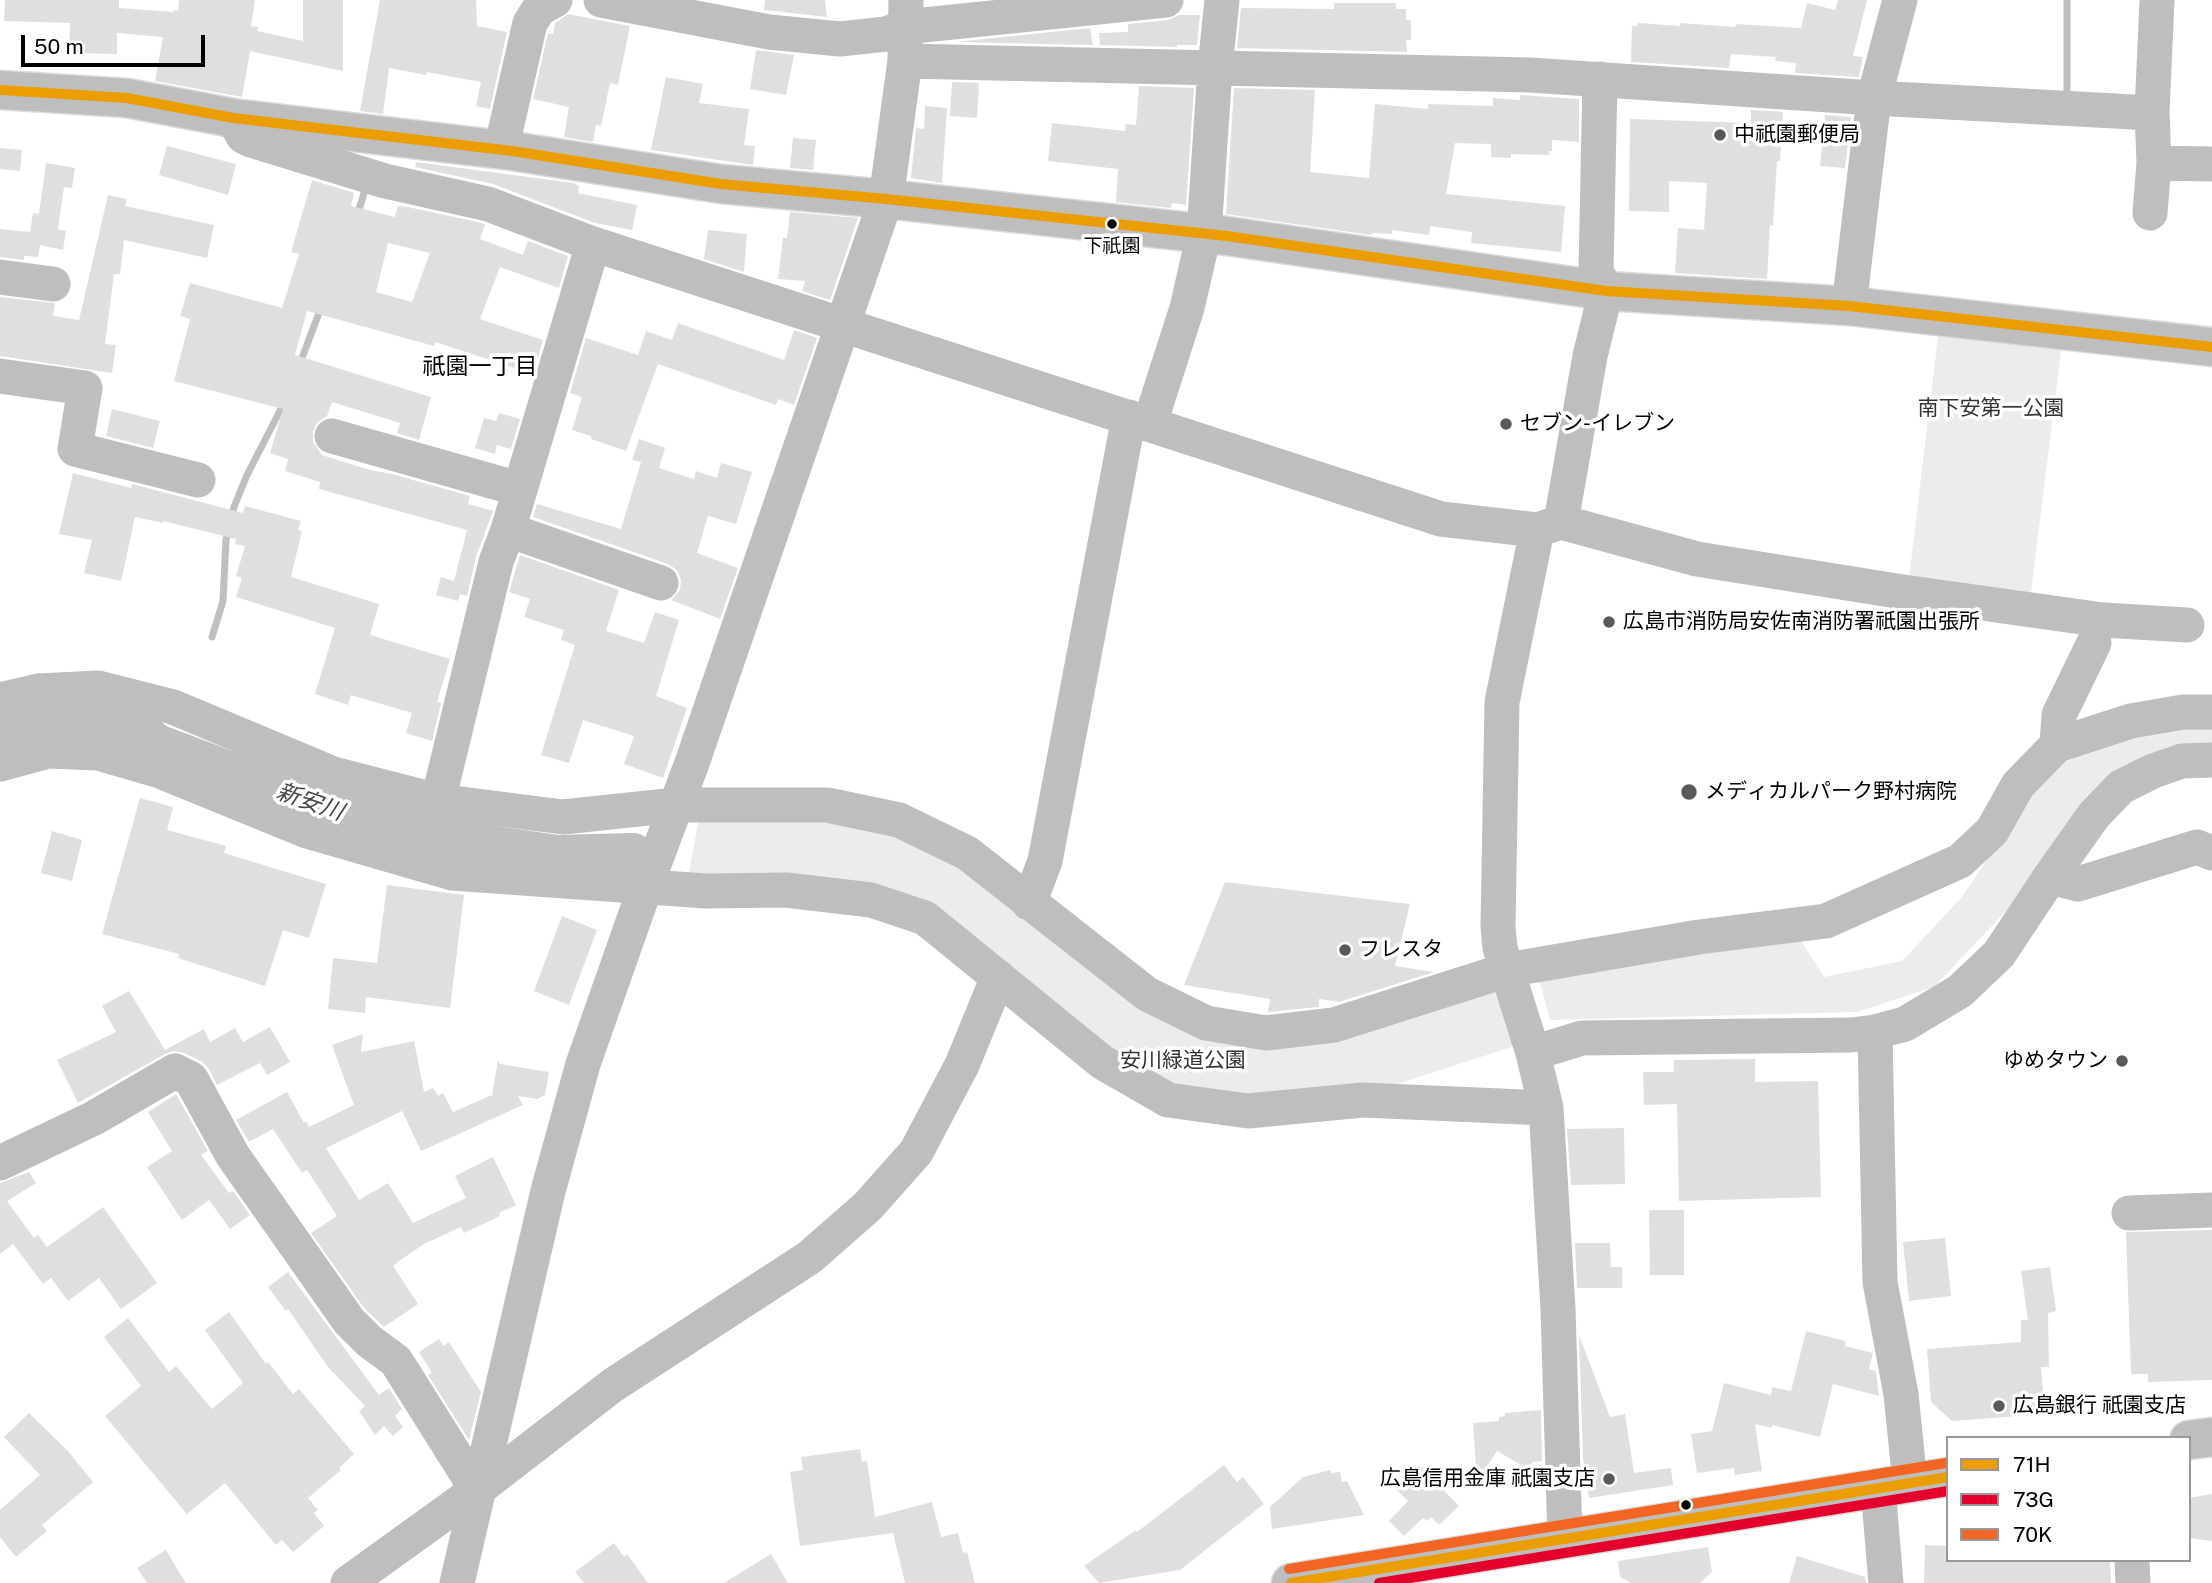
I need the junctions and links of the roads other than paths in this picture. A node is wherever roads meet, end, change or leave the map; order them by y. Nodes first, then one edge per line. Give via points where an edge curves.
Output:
1 (555, 0) edge
2 (601, 0) edge
3 (1166, 0) edge
4 (1222, 0) edge
5 (1900, 0) edge
6 (2157, 0) edge
7 (905, 13) edge
8 (905, 61) junction
9 (1215, 68) junction
10 (1600, 79) junction
11 (0, 90) edge
12 (1874, 98) junction
13 (2152, 113) junction
14 (233, 118) junction
15 (501, 150) junction
16 (2154, 163) junction
17 (2212, 164) edge
18 (886, 199) junction
19 (2150, 213) dead end
20 (1204, 234) junction
21 (593, 244) junction
22 (0, 277) edge
23 (53, 284) dead end
24 (1606, 291) junction
25 (1849, 306) junction
26 (844, 326) junction
27 (2212, 347) edge
28 (0, 376) edge
29 (1140, 420) junction
30 (332, 436) dead end
31 (198, 480) dead end
32 (519, 489) junction
33 (1549, 526) junction
34 (508, 530) junction
35 (661, 583) dead end
36 (2187, 625) dead end
37 (2094, 643) dead end
38 (0, 700) edge
39 (2212, 712) edge
40 (2057, 745) junction
41 (2212, 760) edge
42 (0, 764) edge
43 (438, 801) junction
44 (676, 805) junction
45 (2212, 853) edge
46 (2050, 877) junction
47 (645, 888) junction
48 (1029, 902) junction
49 (1507, 970) junction
50 (998, 976) junction
51 (1875, 1032) junction
52 (1533, 1053) junction
53 (1546, 1108) junction
54 (0, 1163) edge
55 (2212, 1210) edge
56 (2129, 1213) dead end
57 (2212, 1437) edge
58 (2191, 1440) edge
59 (1946, 1477) edge
60 (1894, 1486) junction
61 (477, 1490) junction
62 (1565, 1539) junction
63 (2132, 1562) edge
64 (348, 1583) edge
65 (457, 1583) edge
66 (1291, 1583) edge
67 (1886, 1583) edge
68 (2133, 1583) edge

1 - 15 street via 539,9 530,23
2 - 7 street via 769,32 839,39 886,34
3 - 7 street
4 - 9 street
5 - 12 street
6 - 13 street
7 - 8 street
8 - 9 street
8 - 18 street
9 - 10 street
9 - 20 street
10 - 12 street
10 - 24 street via 1596,271
11 - 14 main road via 127,98
12 - 13 street
12 - 25 street
13 - 16 street
14 - 15 main road
14 - 21 street via 243,136 251,140 385,181 488,204
15 - 18 main road via 721,184
16 - 17 street
16 - 19 street
18 - 20 main road
18 - 26 street
20 - 24 main road
20 - 29 street via 1187,308
21 - 26 street
21 - 32 street
22 - 23 street
24 - 25 main road
24 - 33 street
25 - 27 main road
26 - 29 street
26 - 44 street
28 - 31 street via 85,388 75,449
29 - 33 street via 1441,519
29 - 48 street via 1045,861
30 - 32 street
32 - 34 street
33 - 36 street via 1696,559 2090,618
33 - 49 street via 1503,702 1499,927
34 - 35 street
34 - 43 street via 496,562
37 - 40 street via 2059,715
38 - 43 street via 38,691 98,688 173,707 333,774
39 - 40 street via 2131,721
40 - 49 street via 2018,785 1992,831 1960,861 1826,920
41 - 46 street via 2182,761 2121,787 2094,815
42 - 47 street via 48,751 98,753 160,771 307,831 452,873
43 - 44 street via 563,817
44 - 47 street
44 - 48 street via 827,805 899,820 967,853
45 - 46 street via 2197,847 2078,884
46 - 51 street via 1999,954 1960,991 1905,1024
47 - 50 street via 786,890 871,900 925,918
47 - 61 street via 580,1077 548,1191
48 - 49 street via 1147,993 1206,1023 1266,1032 1334,1025
49 - 52 street
50 - 53 street via 1102,1062 1168,1100 1248,1111 1363,1100
50 - 61 street via 962,1065 916,1152 869,1206 810,1257 613,1385
51 - 52 street via 1583,1038
51 - 60 street via 1880,1282 1901,1394
52 - 53 street
53 - 62 street
54 - 61 street via 94,1118 175,1071 191,1079 233,1156 349,1321 396,1362
55 - 56 street
57 - 58 main road
59 - 60 main road
60 - 62 main road
60 - 67 street
61 - 64 street
61 - 65 street
62 - 66 main road
63 - 68 street

